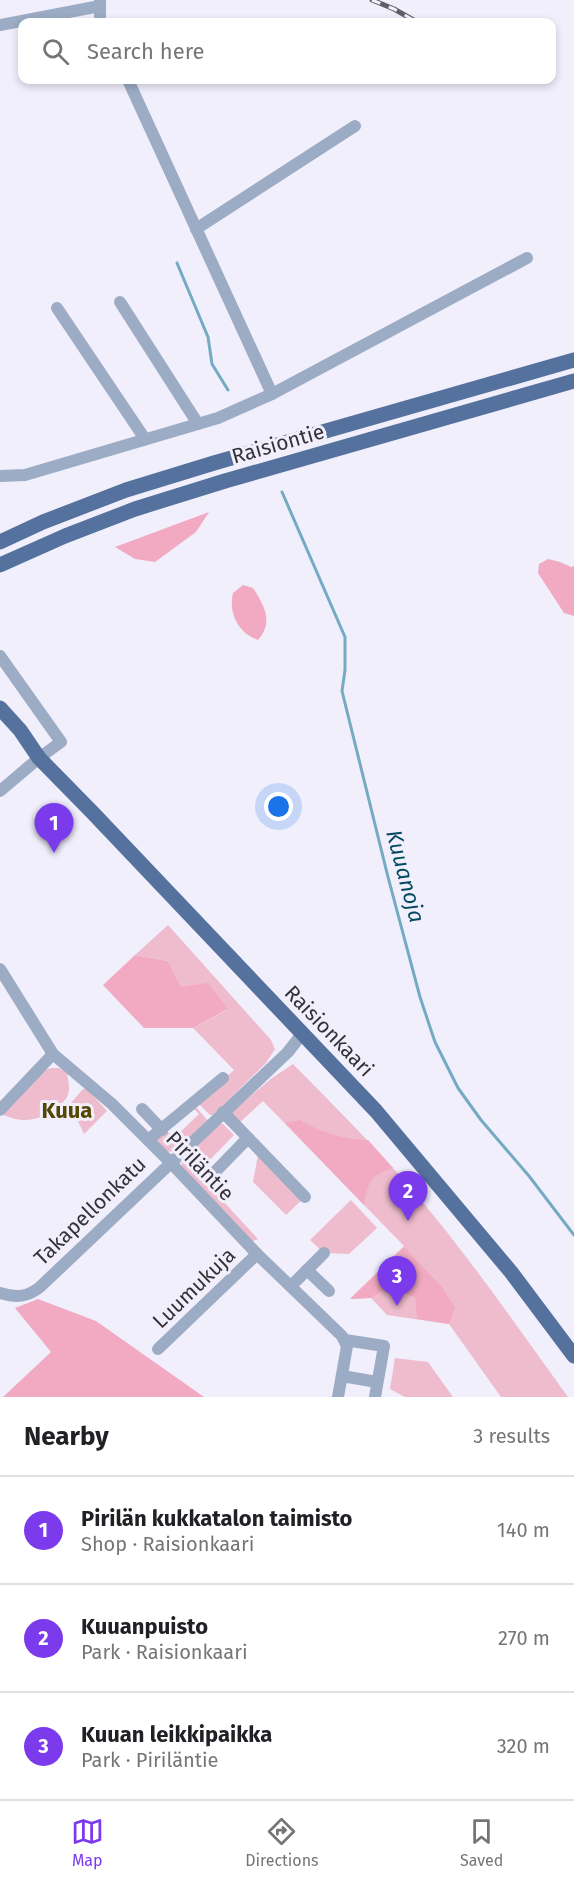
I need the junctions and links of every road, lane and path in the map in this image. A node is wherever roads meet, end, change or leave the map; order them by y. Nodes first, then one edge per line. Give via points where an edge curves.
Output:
1 (100, 3) edge
2 (32, 18) edge
3 (101, 18) edge
4 (18, 21) edge
5 (0, 25) edge
6 (130, 84) edge
7 (355, 126) dead end
8 (196, 229) junction
9 (528, 258) dead end
10 (120, 302) dead end
11 (57, 308) dead end
12 (574, 360) edge
13 (574, 381) edge
14 (272, 394) junction
15 (198, 424) junction
16 (146, 439) junction
17 (0, 476) edge
18 (0, 543) edge
19 (0, 565) edge
20 (0, 656) edge
21 (0, 708) edge
22 (0, 721) edge
23 (37, 755) junction
24 (0, 791) edge
25 (0, 969) edge
26 (302, 1034) junction
27 (53, 1054) junction
28 (223, 1078) dead end
29 (142, 1109) dead end
30 (0, 1110) edge
31 (223, 1112) junction
32 (162, 1130) junction
33 (248, 1138) junction
34 (148, 1140) junction
35 (170, 1162) junction
36 (210, 1176) dead end
37 (305, 1197) dead end
38 (324, 1253) dead end
39 (257, 1254) junction
40 (307, 1270) junction
41 (291, 1286) junction
42 (328, 1291) dead end
43 (0, 1293) edge
44 (345, 1340) junction
45 (158, 1349) dead end
46 (574, 1356) edge
47 (342, 1376) junction
48 (378, 1382) junction
49 (338, 1397) edge
50 (375, 1397) edge

1 - 2 street
1 - 3 street
4 - 5 street
6 - 8 street
7 - 8 street
8 - 14 street
9 - 14 street
10 - 15 street
11 - 16 street
12 - 18 main road, Raisiontie via 126,490
13 - 19 main road, Raisiontie via 135,509
14 - 15 street
15 - 16 street
16 - 17 street via 25,476
20 - 23 street via 61,742
21 - 23 main road, Raisionkaari
22 - 23 main road, Raisionkaari
23 - 24 street
23 - 26 main road, Raisionkaari
25 - 27 street, Piriläntie
26 - 31 street, Takapellonkatu
26 - 46 main road, Raisionkaari via 376,1111 511,1272
27 - 30 street
27 - 34 street, Piriläntie
28 - 32 street
29 - 32 street
31 - 33 street
31 - 35 street, Takapellonkatu
32 - 34 street
33 - 36 street
33 - 37 street
34 - 35 street, Piriläntie
35 - 39 street, Piriläntie
35 - 43 street, Takapellonkatu via 32,1293 20,1297
38 - 40 street
39 - 41 street, Piriläntie
39 - 45 street, Luumukuja
40 - 41 street
40 - 42 street
41 - 44 street, Piriläntie
44 - 47 street
44 - 48 street via 384,1346
47 - 48 street
47 - 49 street
48 - 50 street

